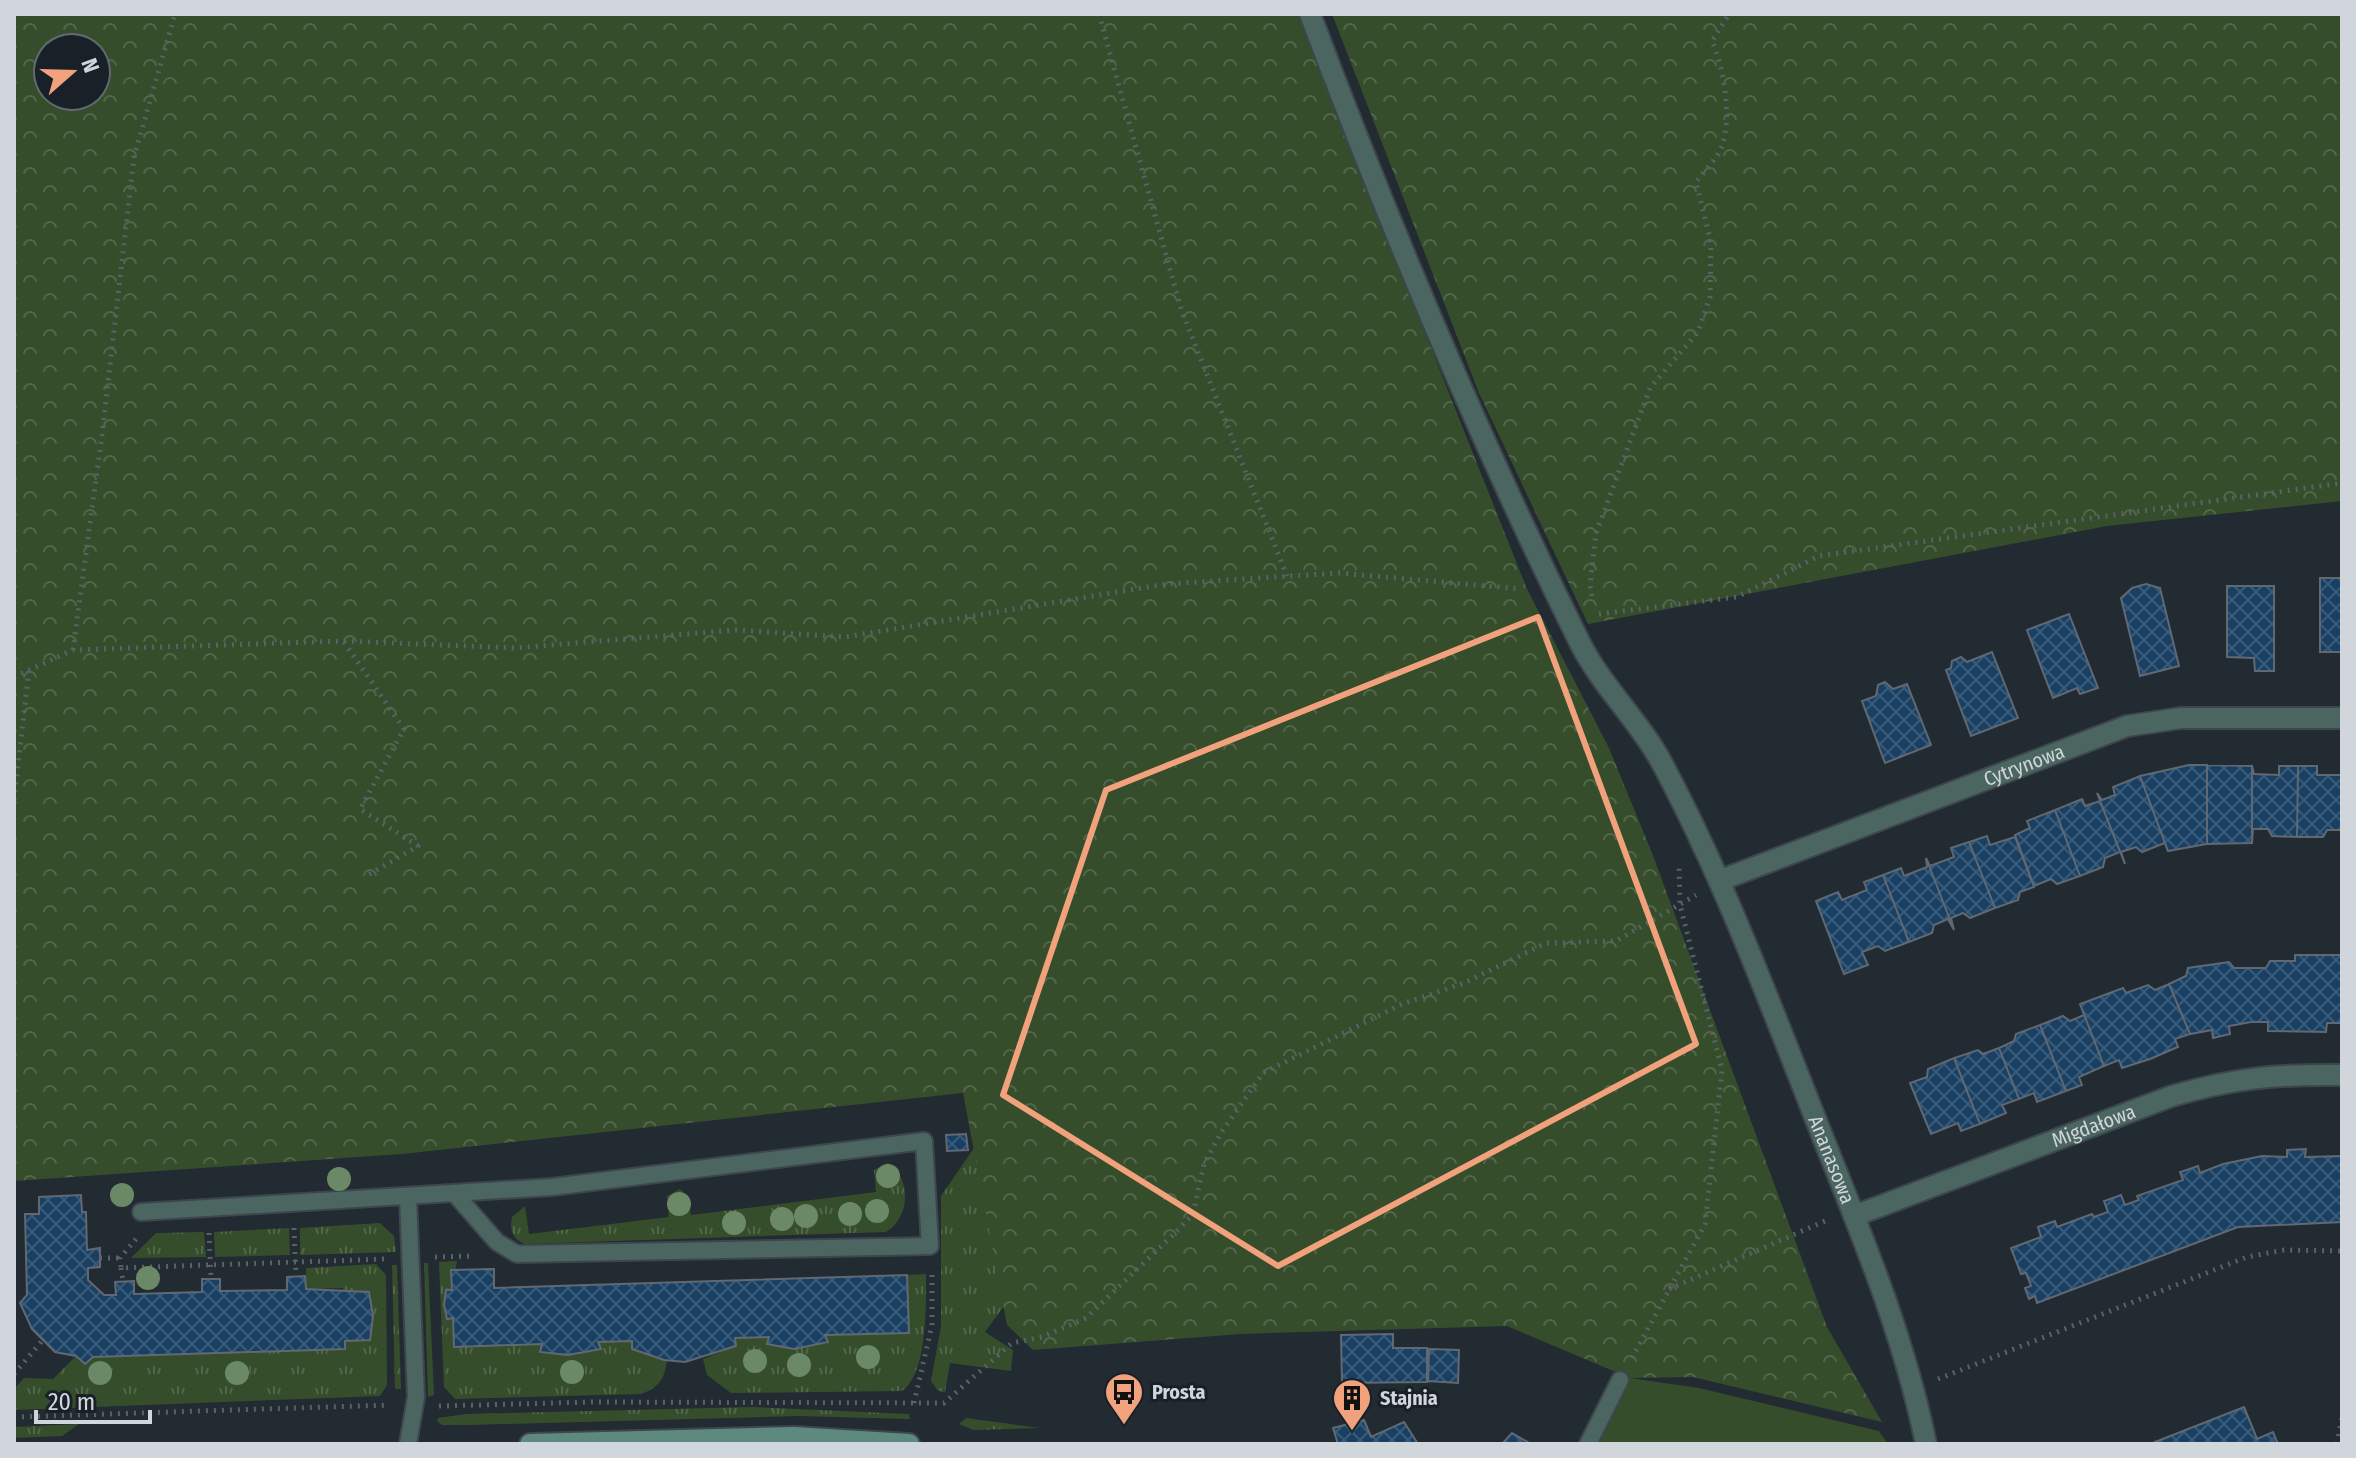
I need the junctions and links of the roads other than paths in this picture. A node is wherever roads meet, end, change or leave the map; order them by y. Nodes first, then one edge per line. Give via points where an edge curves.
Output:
1 (1310, 14) edge
2 (2342, 718) edge
3 (1721, 880) junction
4 (2342, 1075) edge
5 (455, 1194) junction
6 (408, 1197) junction
7 (141, 1212) dead end
8 (1853, 1213) junction
9 (1620, 1380) road end
10 (408, 1444) edge
11 (530, 1444) edge
12 (909, 1444) edge
13 (1588, 1444) edge
14 (1926, 1444) edge

1 - 3 street, Ananasowa via 1471,412 1582,647 1661,761
2 - 3 street, Cytrynowa via 2181,718 2127,726
3 - 8 street, Ananasowa
4 - 8 street, Migdałowa via 2272,1074 2184,1092
5 - 5 lane via 924,1141 930,1246 517,1254 497,1242
5 - 6 lane
6 - 7 lane
6 - 10 lane via 414,1406
8 - 14 street, Ananasowa via 1915,1388
9 - 13 lane
11 - 12 street via 794,1437

